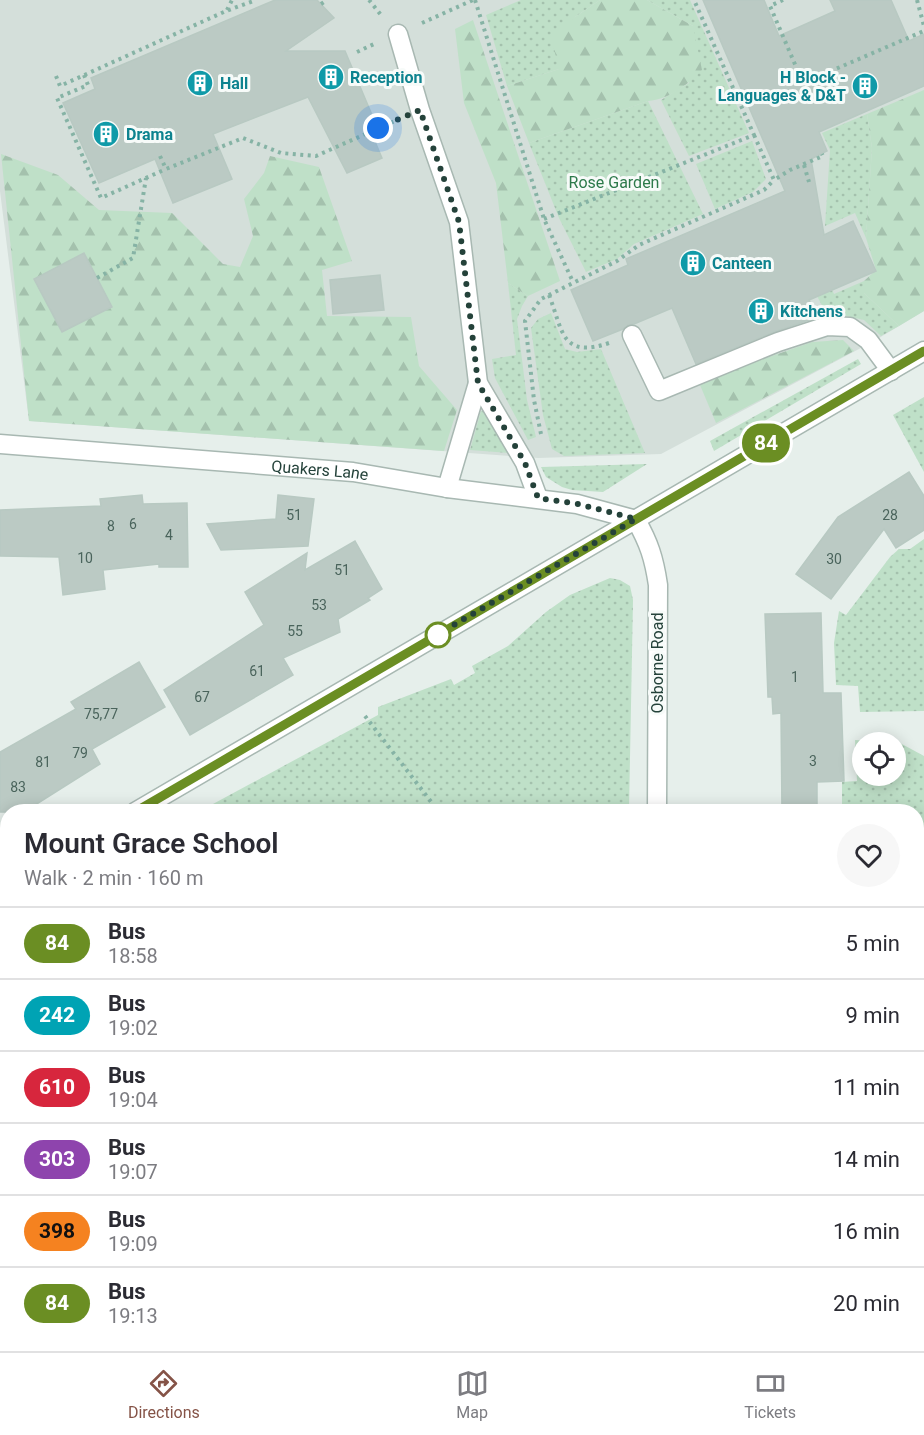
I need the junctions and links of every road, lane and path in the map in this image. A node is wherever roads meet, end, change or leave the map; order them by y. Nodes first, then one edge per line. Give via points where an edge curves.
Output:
1 (232, 0) edge
2 (256, 0) edge
3 (327, 0) edge
4 (474, 0) edge
5 (694, 0) edge
6 (783, 0) edge
7 (917, 0) edge
8 (466, 2) edge
9 (321, 4) dead end
10 (226, 11) junction
11 (924, 26) edge
12 (924, 31) edge
13 (398, 34) joint
14 (84, 75) junction
15 (56, 76) dead end
16 (420, 110) junction
17 (754, 135) junction
18 (822, 154) dead end
19 (160, 156) dead end
20 (804, 165) junction
21 (166, 169) junction
22 (146, 177) junction
23 (774, 180) junction
24 (809, 182) dead end
25 (544, 219) junction
26 (634, 249) junction
27 (637, 254) dead end
28 (97, 278) dead end
29 (573, 282) junction
30 (549, 295) junction
31 (632, 335) joint
32 (924, 351) edge
33 (891, 370) junction
34 (478, 383) junction
35 (541, 435) dead end
36 (0, 444) edge
37 (447, 488) junction
38 (538, 498) junction
39 (636, 519) junction
40 (365, 716) dead end
41 (149, 804) edge
42 (433, 804) edge
43 (657, 804) edge

1 - 10 path
2 - 10 path
3 - 9 path
4 - 8 path
4 - 25 path
5 - 17 path
6 - 12 path via 768,6 802,84
7 - 11 path
8 - 13 path
10 - 14 path
13 - 16 street
14 - 15 path via 60,86
14 - 22 path via 88,85 57,98 101,198
16 - 21 path via 316,156 281,153 243,138
16 - 34 street via 459,222
17 - 23 path
17 - 25 path
18 - 20 path
19 - 21 path
20 - 23 path
20 - 24 path
21 - 22 path
22 - 28 path via 133,258
23 - 26 path via 764,190
25 - 29 path
26 - 27 path
26 - 29 path
29 - 30 path
30 - 31 path via 567,343 576,348 596,347
30 - 35 path via 541,299 525,321
31 - 33 street via 659,391 827,326 850,327 868,340
32 - 33 street
33 - 39 street
34 - 37 street
34 - 38 street via 525,463
36 - 37 street, Quakers Lane via 353,472
37 - 38 street, Quakers Lane
38 - 39 street, Quakers Lane
39 - 41 street
39 - 43 street, Osborne Road via 649,543 657,585
40 - 42 path

